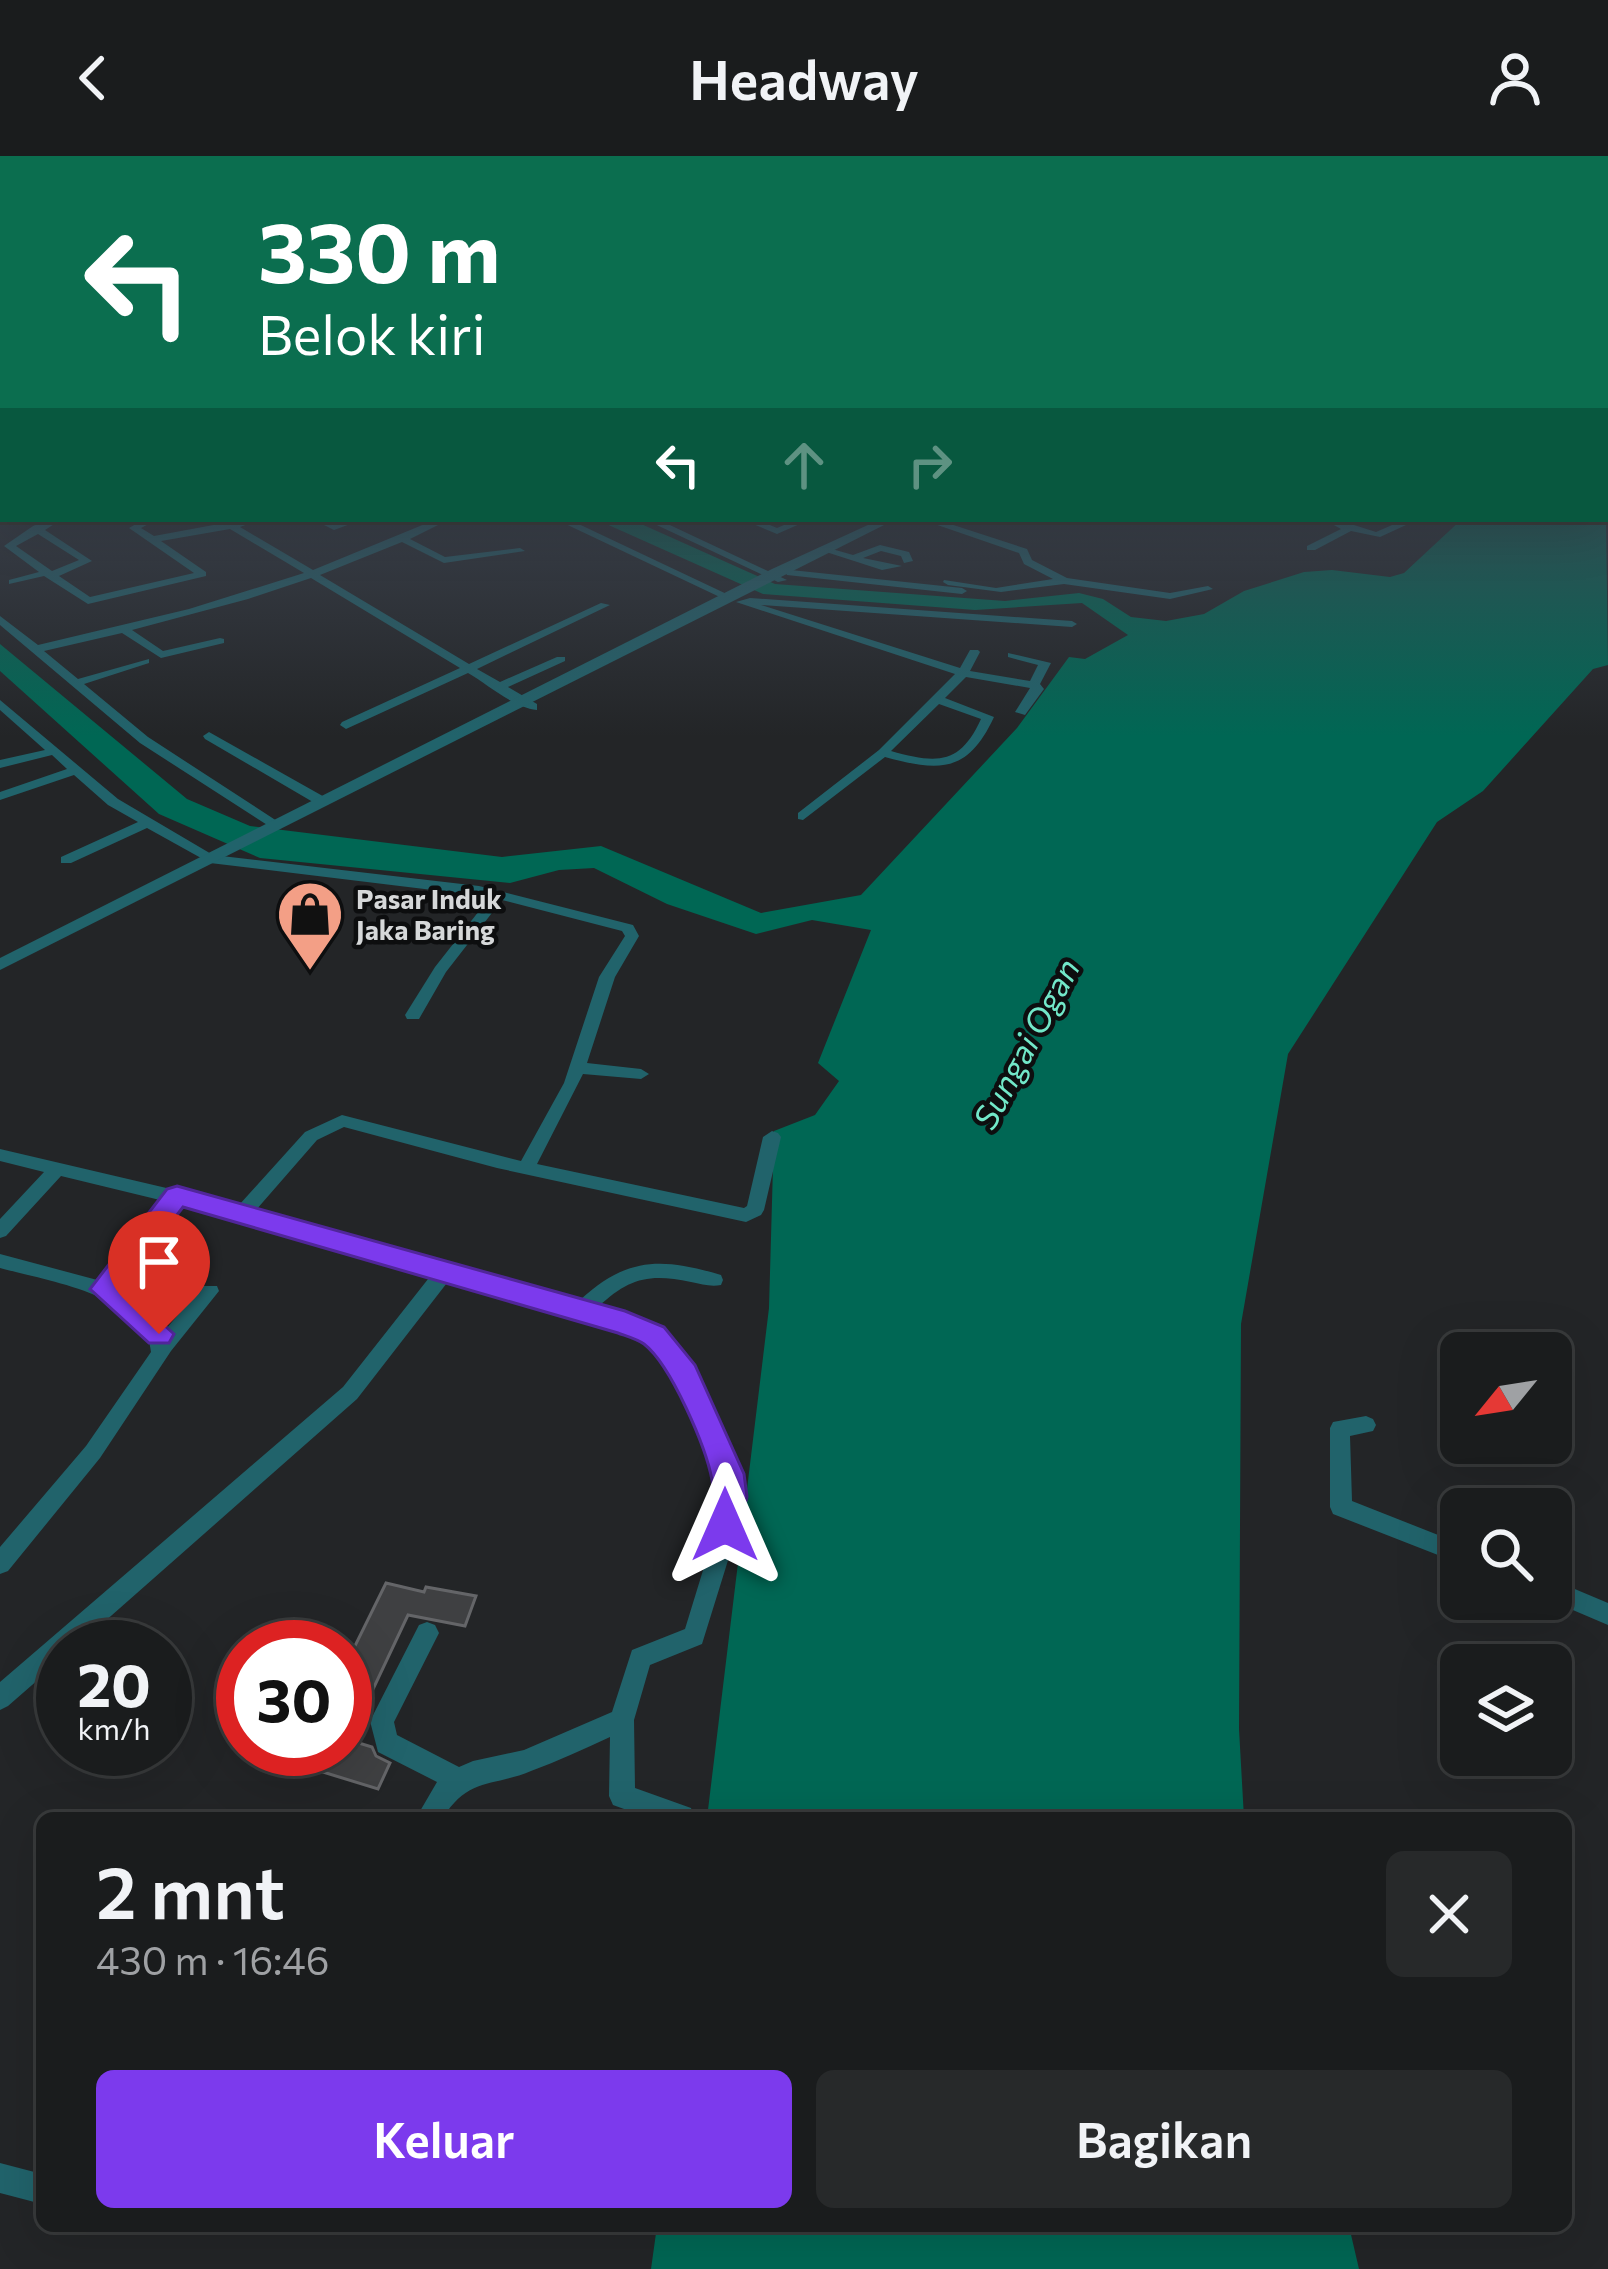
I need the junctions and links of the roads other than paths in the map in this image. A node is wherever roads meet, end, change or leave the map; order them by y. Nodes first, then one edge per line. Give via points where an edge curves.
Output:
1 (19, 540) edge
2 (54, 540) edge
3 (153, 540) edge
4 (255, 540) edge
5 (401, 540) edge
6 (404, 540) edge
7 (608, 540) edge
8 (698, 540) edge
9 (705, 540) edge
10 (847, 540) edge
11 (988, 540) edge
12 (1330, 540) edge
13 (1311, 548) dead end
14 (825, 550) junction
15 (520, 551) dead end
16 (853, 559) junction
17 (47, 574) junction
18 (312, 574) junction
19 (781, 575) junction
20 (1064, 581) junction
21 (13, 583) dead end
22 (941, 589) junction
23 (1208, 589) dead end
24 (962, 591) dead end
25 (743, 597) junction
26 (605, 605) dead end
27 (0, 619) edge
28 (1072, 624) dead end
29 (125, 630) junction
30 (220, 641) dead end
31 (36, 649) junction
32 (974, 652) dead end
33 (1012, 655) dead end
34 (561, 659) dead end
35 (145, 661) dead end
36 (468, 670) junction
37 (963, 674) junction
38 (76, 683) junction
39 (1034, 685) junction
40 (497, 688) junction
41 (939, 700) junction
42 (528, 705) junction
43 (3, 712) edge
44 (1021, 712) dead end
45 (346, 725) dead end
46 (209, 736) dead end
47 (51, 752) junction
48 (883, 752) junction
49 (0, 764) edge
50 (74, 770) junction
51 (1, 796) edge
52 (323, 802) junction
53 (803, 816) dead end
54 (146, 823) junction
55 (277, 828) junction
56 (226, 856) junction
57 (66, 860) dead end
58 (500, 894) junction
59 (0, 965) edge
60 (0, 976) edge
61 (413, 1015) dead end
62 (578, 1068) junction
63 (641, 1074) dead end
64 (772, 1137) dead end
65 (0, 1155) edge
66 (526, 1168) junction
67 (57, 1169) junction
68 (177, 1196) junction
69 (243, 1214) junction
70 (0, 1231) edge
71 (0, 1261) edge
72 (445, 1271) junction
73 (714, 1280) dead end
74 (105, 1289) junction
75 (210, 1291) dead end
76 (584, 1310) junction
77 (163, 1347) junction
78 (1366, 1425) dead end
79 (1440, 1546) edge
80 (0, 1564) edge
81 (1572, 1599) edge
82 (1608, 1614) edge
83 (88, 1620) edge
84 (427, 1633) dead end
85 (36, 1666) edge
86 (0, 1698) edge
87 (622, 1720) junction
88 (458, 1780) junction
89 (433, 1812) edge
90 (668, 1812) edge
91 (0, 2178) edge
92 (36, 2187) edge

1 - 17 street via 9,546
2 - 17 street via 87,561
3 - 17 street via 192,565 82,598
4 - 18 street
5 - 18 street
6 - 15 street via 444,560
7 - 25 street
8 - 19 street
9 - 19 street
10 - 14 street
11 - 20 street via 1023,551
12 - 13 street
14 - 16 street
14 - 19 street
16 - 16 street via 903,564 905,554 885,548
17 - 21 street
18 - 29 street
18 - 36 street
19 - 22 street
19 - 25 street
20 - 22 street via 996,589 953,580
20 - 23 street via 1171,596
22 - 24 street
25 - 28 street
25 - 37 street
25 - 42 street
26 - 36 street
27 - 31 street
29 - 30 street via 160,655
29 - 31 street
31 - 38 street
32 - 37 street
33 - 39 street via 1045,663
34 - 40 street
35 - 38 street
36 - 40 street
36 - 45 street
37 - 39 street
37 - 41 street
38 - 55 street via 144,740
39 - 44 street
40 - 42 street
41 - 48 street
41 - 48 street via 988,717 957,759 934,767
42 - 52 street
42 - 55 street
43 - 47 street
46 - 52 street
47 - 49 street
47 - 50 street
48 - 53 street
50 - 51 street
50 - 54 street
52 - 55 street
54 - 56 street
54 - 57 street
55 - 56 street
56 - 58 street
56 - 59 street
56 - 60 street
58 - 61 street
58 - 62 street via 632,931 598,1000
62 - 63 street
62 - 66 street
64 - 66 street via 763,1189 746,1215
65 - 67 street
66 - 69 street via 335,1122 310,1136
67 - 68 street
67 - 70 street
68 - 69 street
68 - 74 street
69 - 72 street
71 - 74 street
72 - 76 street
72 - 83 street via 350,1393
73 - 76 street via 646,1267 618,1278
74 - 77 street via 143,1317
75 - 77 street
76 - 87 street via 654,1335 671,1351 730,1485 697,1631 640,1658
77 - 80 street via 93,1452
78 - 79 street via 1340,1428 1341,1507
81 - 82 street
84 - 88 street via 382,1732 387,1743
85 - 86 street
87 - 88 street
87 - 90 street via 622,1796
88 - 89 street
91 - 92 street

